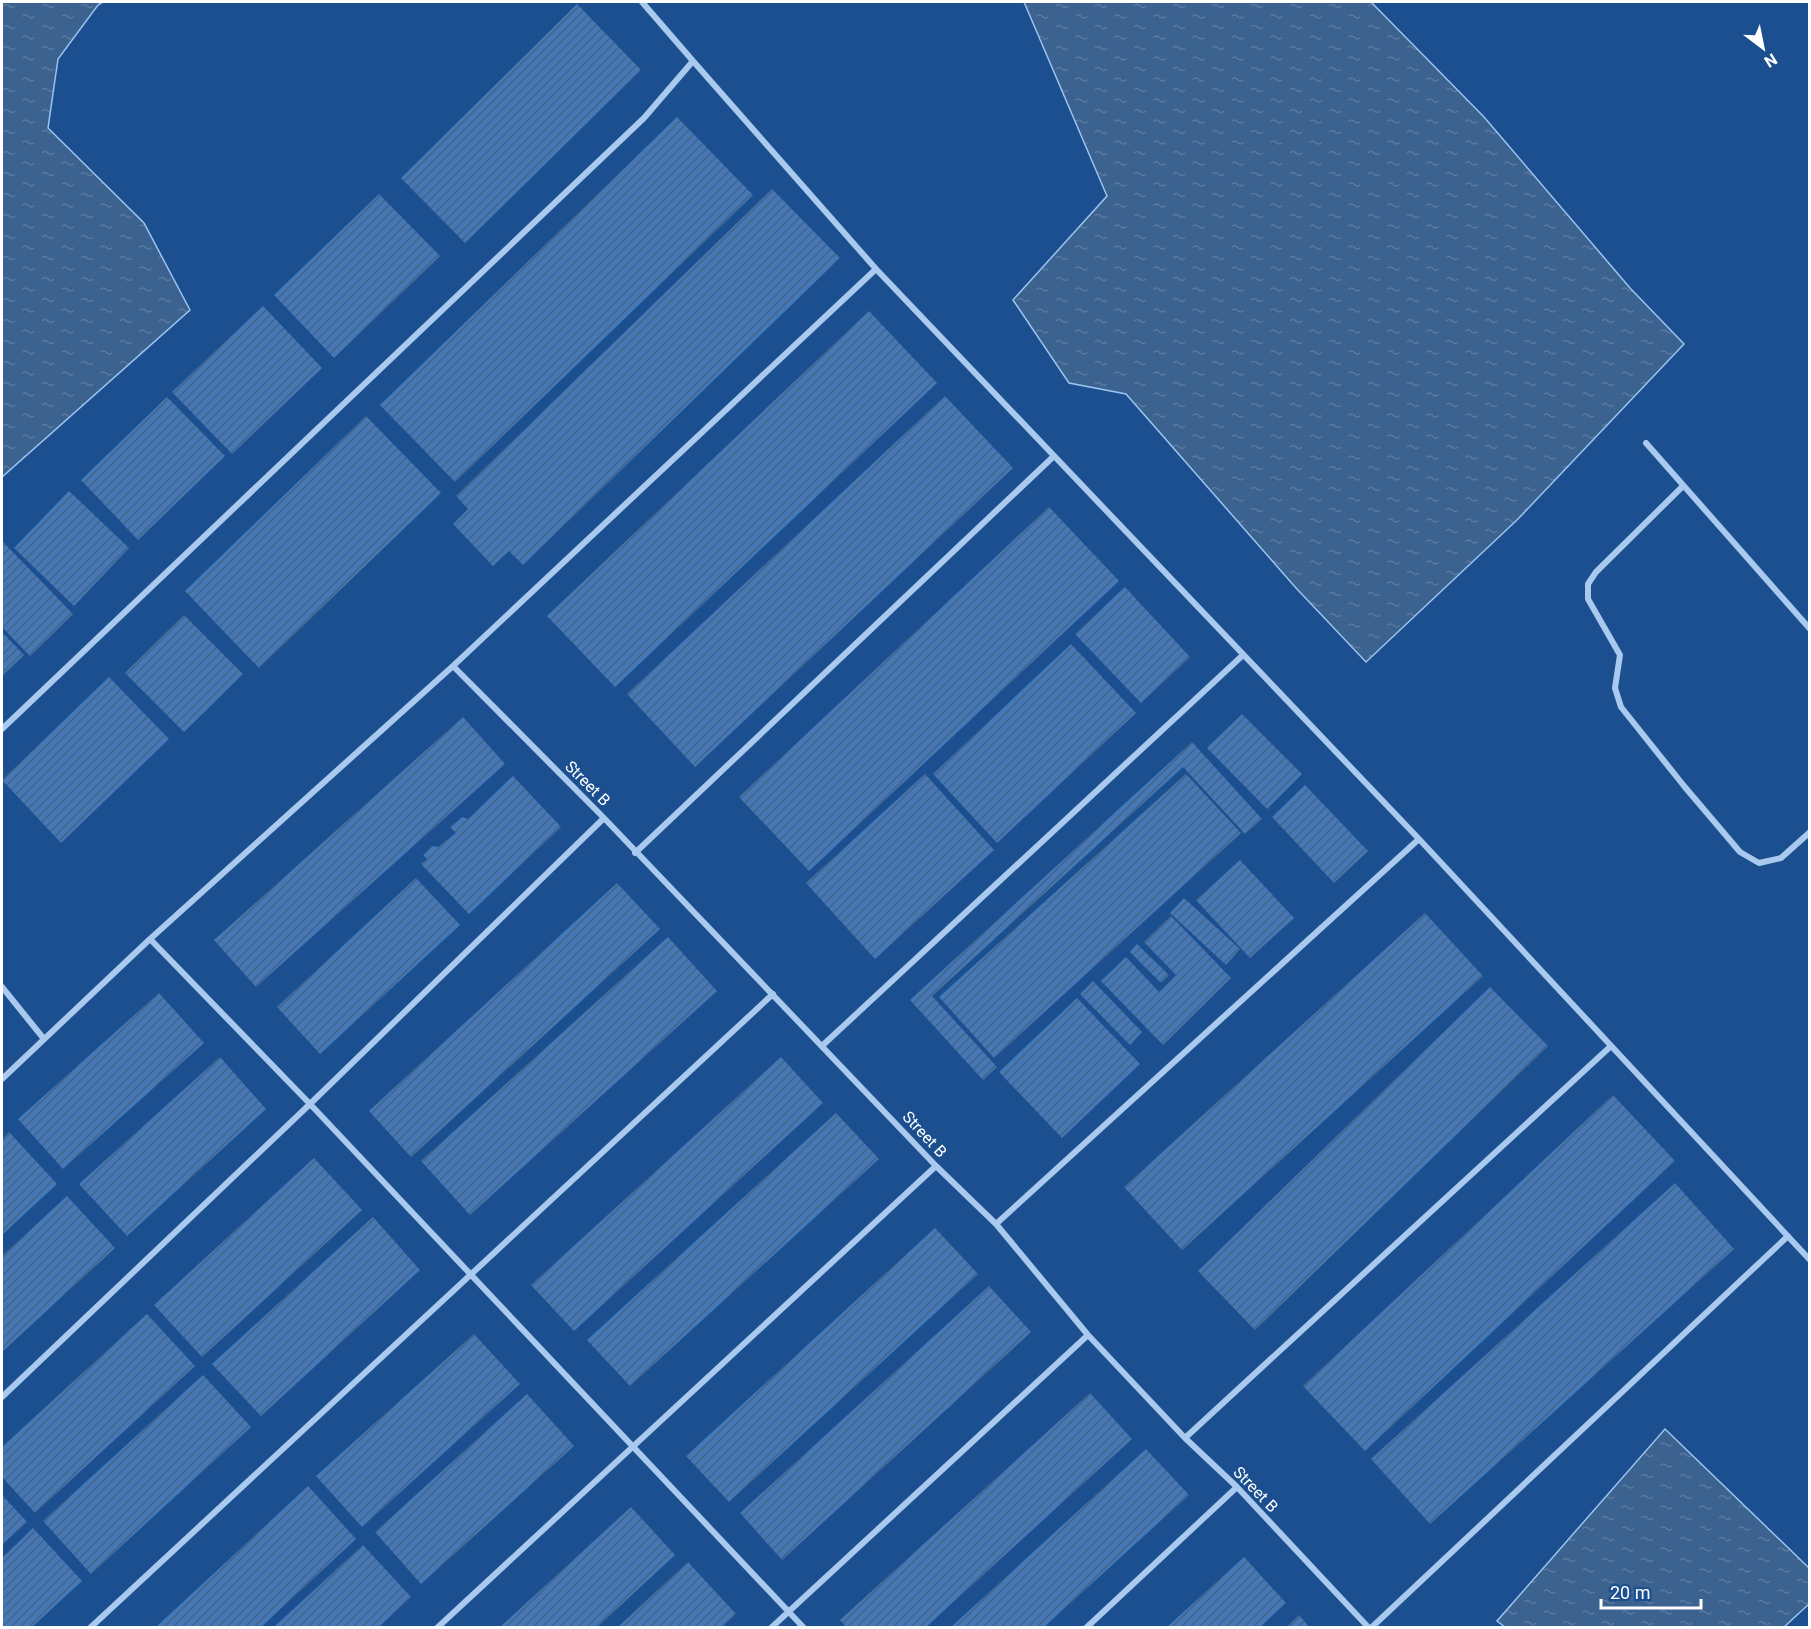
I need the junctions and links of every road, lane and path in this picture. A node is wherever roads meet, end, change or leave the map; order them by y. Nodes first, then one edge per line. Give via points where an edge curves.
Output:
1 (642, 2) edge
2 (693, 61) junction
3 (876, 269) junction
4 (1646, 443) dead end
5 (1054, 456) junction
6 (1683, 486) junction
7 (1809, 629) edge
8 (1244, 655) junction
9 (453, 666) junction
10 (2, 729) edge
11 (604, 818) junction
12 (1809, 832) edge
13 (1419, 838) junction
14 (635, 853) junction
15 (150, 939) junction
16 (2, 987) edge
17 (773, 994) junction
18 (44, 1040) junction
19 (823, 1045) junction
20 (1611, 1046) junction
21 (2, 1079) edge
22 (310, 1104) junction
23 (936, 1166) junction
24 (996, 1224) junction
25 (1788, 1236) junction
26 (1809, 1260) edge
27 (470, 1275) junction
28 (1088, 1335) junction
29 (2, 1397) edge
30 (1185, 1438) junction
31 (633, 1447) junction
32 (1237, 1487) junction
33 (789, 1611) junction
34 (90, 1628) edge
35 (437, 1628) edge
36 (771, 1628) edge
37 (804, 1628) edge
38 (1086, 1628) edge
39 (1370, 1628) edge

1 - 2 street
2 - 3 street
2 - 10 street via 644,118
3 - 5 street
3 - 9 street
4 - 6 street
5 - 8 street
5 - 14 street
6 - 7 street
6 - 12 street via 1596,572 1588,585 1588,598 1620,655 1615,688 1621,707 1740,852 1759,863 1781,858
8 - 13 street
8 - 19 street
9 - 11 street, Street B
9 - 15 street
11 - 14 street, Street B
11 - 22 street
13 - 20 street
13 - 24 street
14 - 17 street, Street B
15 - 18 street
15 - 22 street
16 - 18 street
17 - 19 street, Street B
17 - 27 street
18 - 21 street
19 - 23 street, Street B
20 - 25 street
20 - 30 street
22 - 27 street
22 - 29 street
23 - 24 street, Street B
23 - 31 street
24 - 28 street, Street B
25 - 26 street
25 - 39 street
27 - 31 street
27 - 34 street
28 - 30 street, Street B
28 - 33 street
30 - 32 street, Street B
31 - 33 street
31 - 35 street
32 - 38 street
32 - 39 street, Street B
33 - 36 street
33 - 37 street

